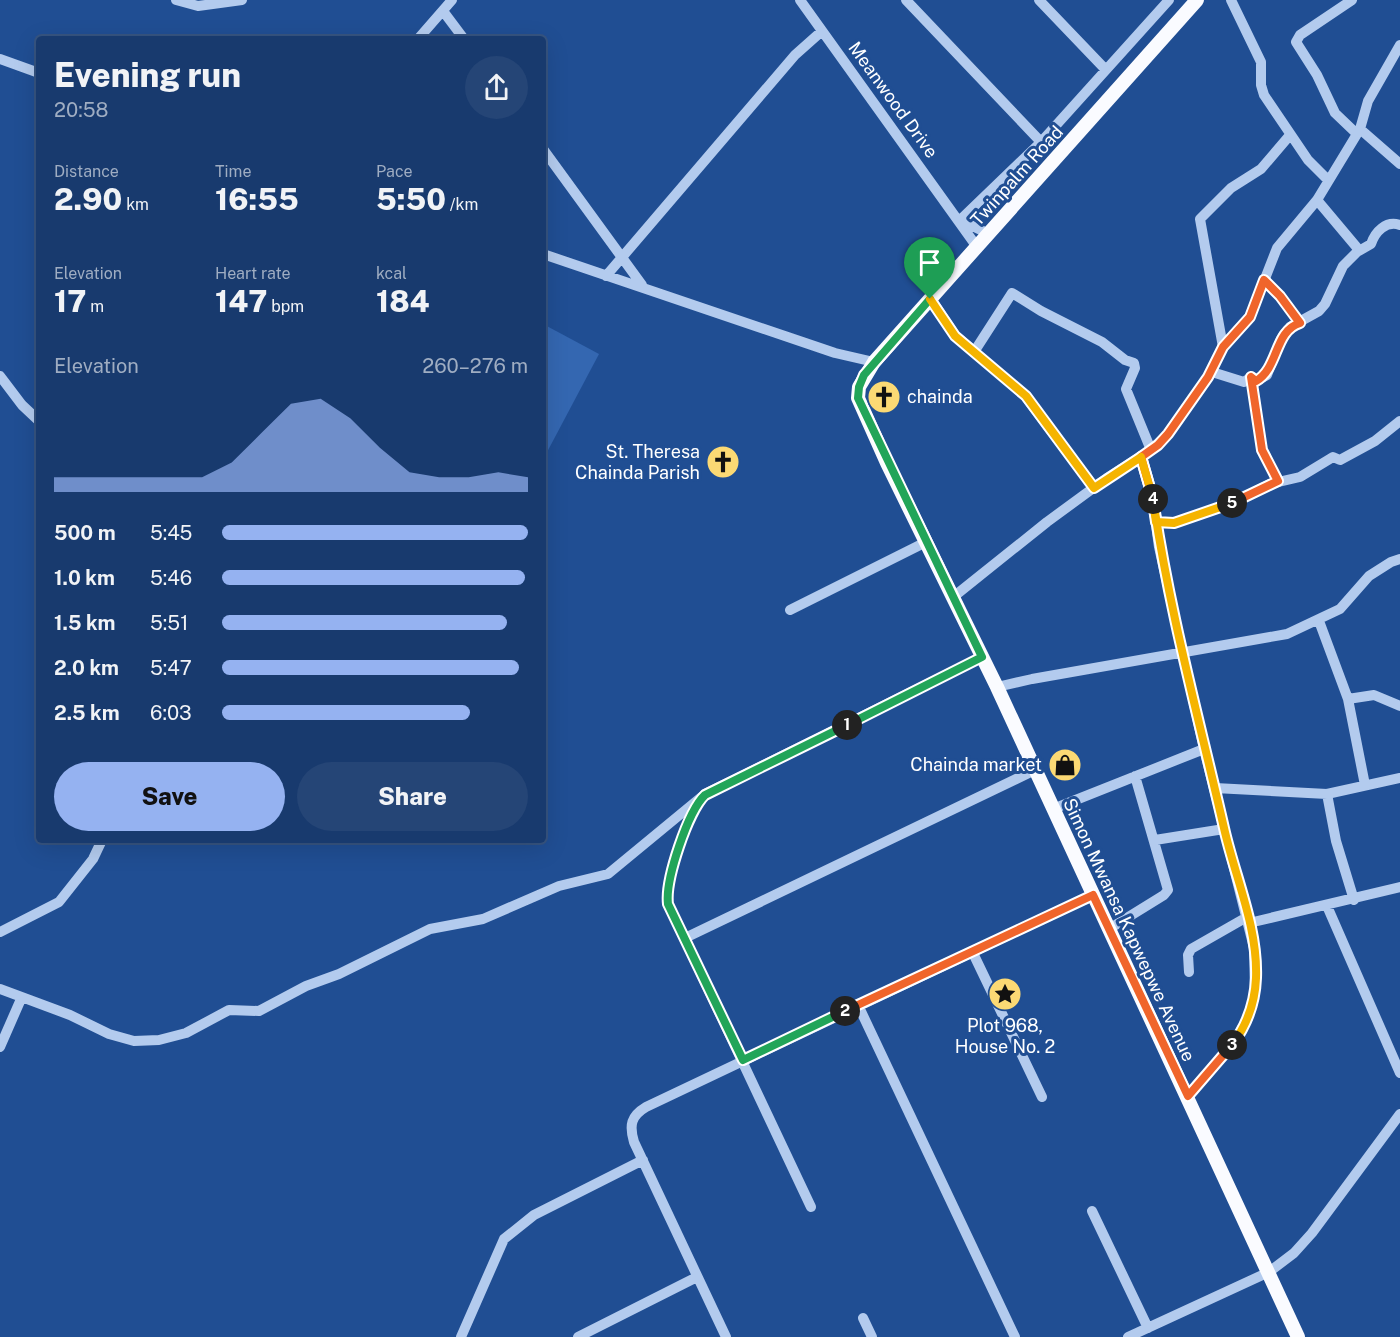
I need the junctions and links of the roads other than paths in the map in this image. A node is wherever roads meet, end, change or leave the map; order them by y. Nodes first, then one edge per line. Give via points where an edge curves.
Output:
1 (176, 0) edge
2 (242, 0) edge
3 (452, 0) edge
4 (800, 0) edge
5 (906, 0) edge
6 (1039, 0) edge
7 (1169, 0) edge
8 (1197, 0) edge
9 (1231, 0) edge
10 (1352, 0) edge
11 (443, 10) junction
12 (822, 31) junction
13 (421, 36) edge
14 (462, 36) edge
15 (1400, 45) edge
16 (0, 59) edge
17 (1106, 70) junction
18 (36, 72) edge
19 (1358, 131) junction
20 (1290, 135) junction
21 (1041, 142) junction
22 (546, 152) edge
23 (1400, 164) edge
24 (1328, 180) junction
25 (1317, 200) junction
26 (960, 220) junction
27 (1400, 225) edge
28 (989, 234) junction
29 (977, 247) junction
30 (1359, 250) junction
31 (546, 255) edge
32 (624, 258) junction
33 (606, 276) junction
34 (1264, 280) junction
35 (642, 285) junction
36 (930, 299) junction
37 (1300, 323) junction
38 (1223, 347) junction
39 (974, 352) junction
40 (874, 362) junction
41 (1212, 372) junction
42 (864, 375) joint
43 (0, 376) edge
44 (1251, 377) junction
45 (36, 418) edge
46 (1400, 421) edge
47 (1151, 450) junction
48 (1141, 457) junction
49 (1278, 481) junction
50 (1094, 488) junction
51 (1156, 522) junction
52 (926, 542) junction
53 (1400, 559) edge
54 (952, 598) junction
55 (790, 610) dead end
56 (1319, 621) junction
57 (1182, 653) junction
58 (982, 657) junction
59 (997, 687) junction
60 (1348, 699) junction
61 (1400, 706) edge
62 (1204, 749) junction
63 (1035, 770) junction
64 (1135, 776) junction
65 (1400, 778) edge
66 (1365, 785) junction
67 (1215, 788) junction
68 (1328, 794) junction
69 (705, 795) junction
70 (1053, 809) junction
71 (1224, 828) junction
72 (1155, 840) junction
73 (101, 843) edge
74 (1400, 888) edge
75 (1093, 895) junction
76 (1354, 900) junction
77 (1327, 906) junction
78 (1248, 920) junction
79 (1109, 929) junction
80 (0, 932) edge
81 (685, 938) junction
82 (972, 951) junction
83 (1189, 972) dead end
84 (0, 989) edge
85 (21, 999) junction
86 (858, 1005) junction
87 (0, 1047) edge
88 (743, 1060) junction
89 (1400, 1072) edge
90 (1188, 1096) junction
91 (1042, 1097) dead end
92 (1400, 1114) edge
93 (643, 1160) junction
94 (811, 1207) dead end
95 (1092, 1211) dead end
96 (1269, 1272) junction
97 (698, 1277) junction
98 (863, 1318) dead end
99 (1148, 1328) junction
100 (461, 1337) edge
101 (578, 1337) edge
102 (726, 1337) edge
103 (872, 1337) edge
104 (1015, 1337) edge
105 (1128, 1337) edge
106 (1298, 1337) edge

1 - 2 street via 198,6
3 - 11 street
4 - 12 street, Meanwood Drive
5 - 21 street
6 - 17 street
7 - 17 street
8 - 28 main road, Twinpalm Road
9 - 20 street via 1261,63 1264,95
10 - 19 street via 1296,42 1335,112
11 - 13 street
11 - 14 street
12 - 26 street, Meanwood Drive
12 - 32 street via 795,55
15 - 19 street via 1368,101
16 - 18 street
17 - 21 street
19 - 23 street
19 - 24 street
20 - 24 street
20 - 38 street via 1262,169 1231,188 1200,219
21 - 26 street
22 - 32 street
24 - 25 street
25 - 30 street
25 - 34 street via 1283,237
26 - 28 street
26 - 29 street, Meanwood Drive
27 - 30 street via 1383,228 1371,244
28 - 29 main road, Twinpalm Road
29 - 36 main road, Twinpalm Road
30 - 37 street via 1337,274 1325,304
31 - 33 street
32 - 33 street
32 - 35 street
33 - 35 street
34 - 37 street
34 - 38 street via 1250,317
35 - 40 street via 835,353
36 - 39 street via 955,336
36 - 40 main road, Twinpalm Road
37 - 44 street via 1290,327 1281,339 1267,375 1256,381
38 - 41 street
39 - 47 street via 1012,293 1102,342 1134,363 1126,388
39 - 50 street via 1026,396
40 - 42 main road, Twinpalm Road
41 - 44 street via 1244,382
41 - 47 street via 1168,434
42 - 52 main road, Simon Mwansa Kapwepwe Avenue via 859,387 861,408
43 - 45 street
44 - 49 street via 1262,450
46 - 49 street via 1375,441 1340,460 1333,457 1299,477
47 - 48 street
48 - 50 street
48 - 51 street
49 - 51 street via 1235,502 1174,523
50 - 54 street
51 - 57 street
52 - 54 main road, Simon Mwansa Kapwepwe Avenue
52 - 55 street
53 - 56 street via 1373,572 1346,604
54 - 58 main road, Simon Mwansa Kapwepwe Avenue
56 - 57 street via 1287,634
56 - 60 street
57 - 59 street
57 - 62 street
58 - 59 main road, Simon Mwansa Kapwepwe Avenue
58 - 69 street
59 - 63 main road, Simon Mwansa Kapwepwe Avenue
60 - 61 street via 1374,694
60 - 66 street
62 - 64 street
62 - 67 street
63 - 70 main road, Simon Mwansa Kapwepwe Avenue
63 - 81 street
64 - 70 street
64 - 72 street
65 - 66 street
66 - 68 street
67 - 68 street
67 - 71 street
68 - 76 street via 1336,841
69 - 81 street via 693,810 667,888 668,904
69 - 85 street via 608,874 559,886 483,919 430,929 259,1011 229,1010 186,1033 134,1041
70 - 75 main road, Simon Mwansa Kapwepwe Avenue
71 - 72 street
71 - 78 street
72 - 79 street via 1167,893
73 - 80 street via 93,859 59,902
74 - 76 street
75 - 79 main road, Simon Mwansa Kapwepwe Avenue
75 - 82 street
76 - 77 street
77 - 78 street
77 - 89 street
78 - 83 street via 1191,949
78 - 90 street via 1256,978 1248,1018 1233,1044
79 - 90 main road, Simon Mwansa Kapwepwe Avenue
81 - 88 street
82 - 86 street
82 - 91 street
84 - 85 street
85 - 87 street
86 - 88 street
86 - 104 street
88 - 93 street via 633,1118 631,1132
88 - 94 street
90 - 96 main road, Simon Mwansa Kapwepwe Avenue
92 - 96 street via 1304,1244
93 - 97 street
93 - 100 street via 534,1215 504,1239
95 - 99 street
96 - 99 street
96 - 106 main road, Simon Mwansa Kapwepwe Avenue
97 - 101 street
97 - 102 street
98 - 103 street
99 - 105 street

